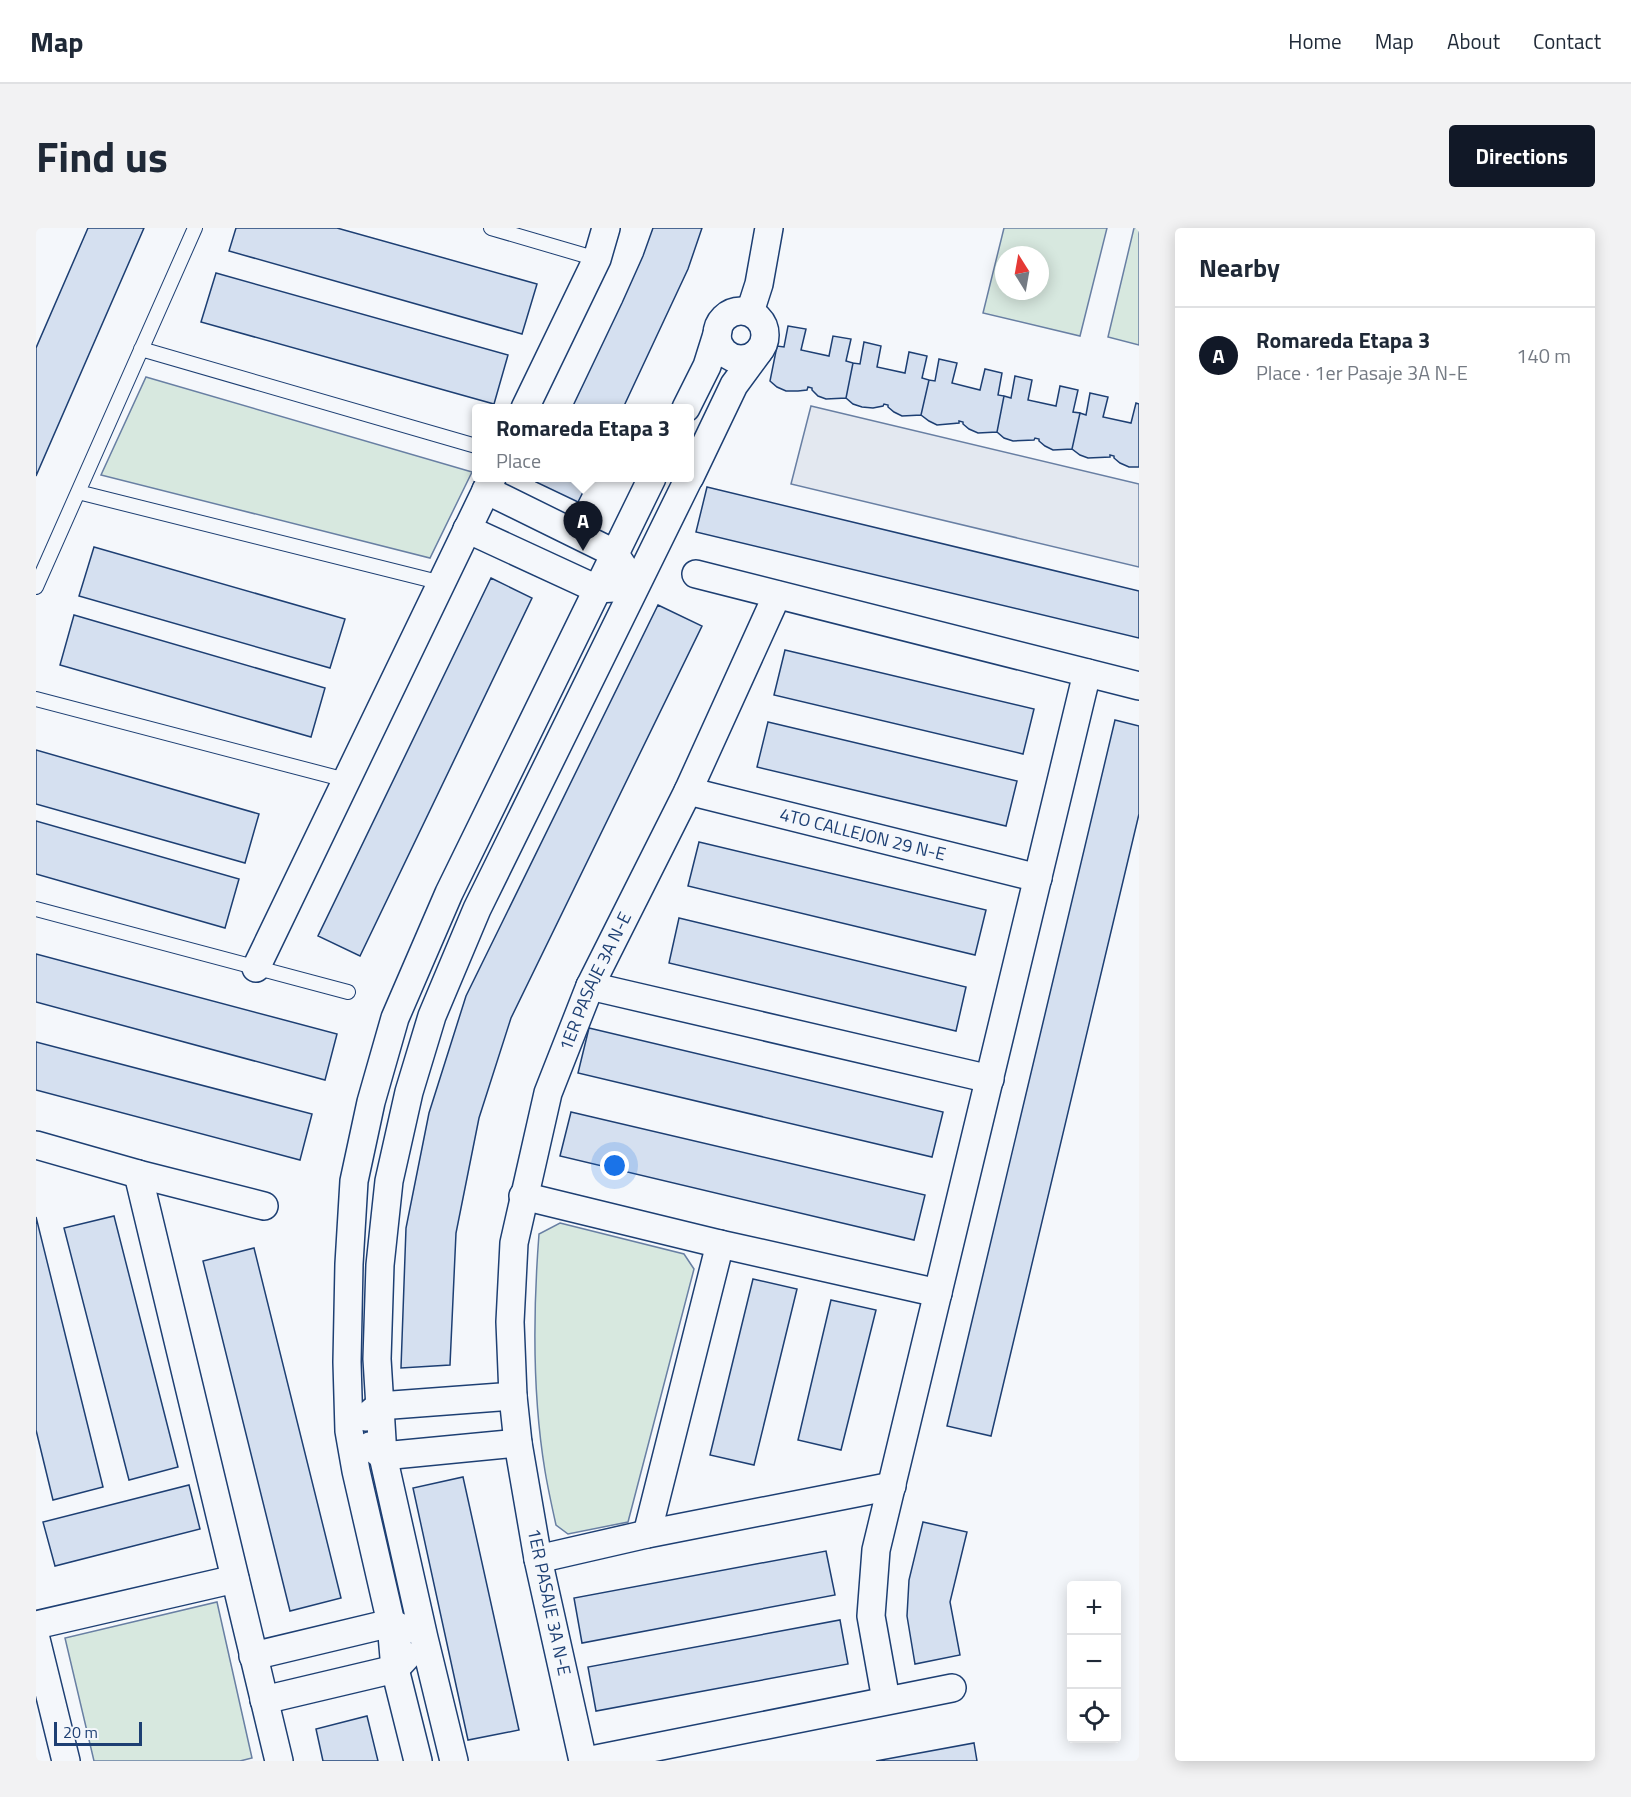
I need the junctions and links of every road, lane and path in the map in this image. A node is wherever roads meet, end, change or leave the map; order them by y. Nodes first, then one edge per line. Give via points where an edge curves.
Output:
1 (195, 228) edge
2 (491, 228) edge
3 (606, 228) edge
4 (769, 228) edge
5 (597, 259) junction
6 (750, 312) junction
7 (718, 331) junction
8 (141, 349) junction
9 (759, 351) junction
10 (527, 404) edge
11 (688, 404) edge
12 (472, 445) edge
13 (694, 467) edge
14 (650, 482) edge
15 (687, 482) edge
16 (489, 484) edge
17 (78, 492) junction
18 (467, 529) junction
19 (614, 553) junction
20 (696, 574) dead end
21 (442, 583) junction
22 (36, 587) edge
23 (637, 587) junction
24 (597, 590) junction
25 (777, 595) junction
26 (1087, 673) junction
27 (1139, 686) edge
28 (36, 699) edge
29 (346, 780) junction
30 (687, 791) junction
31 (1038, 878) junction
32 (36, 909) edge
33 (256, 968) junction
34 (590, 986) junction
35 (348, 992) dead end
36 (990, 1079) junction
37 (36, 1145) edge
38 (138, 1174) junction
39 (523, 1196) junction
40 (264, 1206) dead end
41 (720, 1244) junction
42 (938, 1293) junction
43 (513, 1396) junction
44 (380, 1406) junction
45 (350, 1431) junction
46 (518, 1443) junction
47 (383, 1456) junction
48 (892, 1486) junction
49 (647, 1534) junction
50 (538, 1558) junction
51 (235, 1579) junction
52 (391, 1623) junction
53 (36, 1625) edge
54 (424, 1638) junction
55 (36, 1639) edge
56 (253, 1656) junction
57 (395, 1669) junction
58 (952, 1688) dead end
59 (264, 1700) junction
60 (886, 1700) junction
61 (66, 1761) edge
62 (279, 1761) edge
63 (418, 1761) edge
64 (454, 1761) edge
65 (585, 1761) edge

1 - 8 lane
2 - 5 lane
3 - 5 street
4 - 6 street
5 - 10 street
6 - 7 street via 729,314
6 - 9 street via 765,330
7 - 9 street via 720,345 730,356 745,358
7 - 11 street via 707,366
8 - 12 lane
8 - 17 lane
9 - 13 street via 734,385
14 - 19 street
15 - 23 street
16 - 18 street
16 - 19 street
17 - 21 lane
17 - 22 lane
18 - 21 street
18 - 24 street
19 - 23 street
19 - 24 street
20 - 25 street
21 - 29 street
23 - 24 street
23 - 44 street via 477,909 432,1016 409,1092 389,1181 380,1265
24 - 45 street via 449,893 395,1018 354,1181 347,1362
25 - 26 street
25 - 30 street, 1ER PASAJE 3A N-E
26 - 27 street
26 - 31 street
28 - 29 lane
29 - 33 street
30 - 31 street, 4TO CALLEJON 29 N-E
30 - 34 street, 1ER PASAJE 3A N-E
31 - 36 street
32 - 33 lane
33 - 35 lane
34 - 36 street
34 - 39 street, 1ER PASAJE 3A N-E via 548,1093
36 - 42 street
37 - 38 street
38 - 40 street
38 - 51 street
39 - 41 street
39 - 43 street, 1ER PASAJE 3A N-E via 514,1243 510,1322
41 - 42 street
41 - 49 street
42 - 48 street
43 - 44 street
43 - 46 street, 1ER PASAJE 3A N-E
44 - 45 street
44 - 47 street
45 - 47 street
45 - 52 street
46 - 47 street
46 - 50 street, 1ER PASAJE 3A N-E
47 - 54 street
48 - 49 street
48 - 60 street via 876,1550 871,1616
49 - 50 street
50 - 65 street, 1ER PASAJE 3A N-E
51 - 53 street
51 - 56 street
52 - 54 street
52 - 56 street
52 - 57 street
54 - 57 street
54 - 64 street
55 - 61 street
56 - 59 street
57 - 59 street
57 - 63 street
58 - 60 street
59 - 62 street
60 - 65 street

